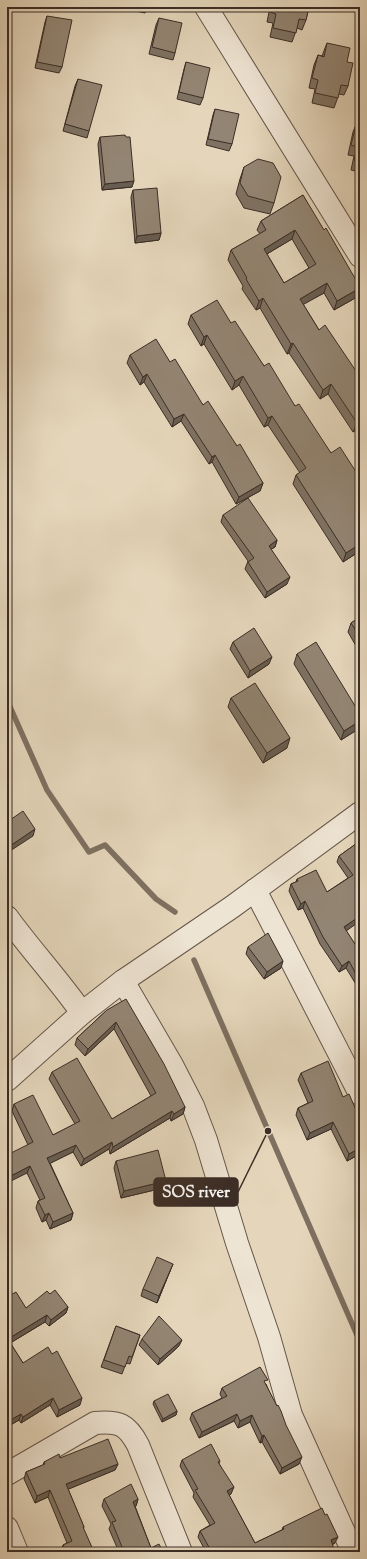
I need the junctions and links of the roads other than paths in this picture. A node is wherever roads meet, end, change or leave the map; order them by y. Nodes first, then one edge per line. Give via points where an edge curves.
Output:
1 (206, 7) edge
2 (360, 256) edge
3 (360, 813) edge
4 (255, 890) junction
5 (7, 917) edge
6 (123, 981) junction
7 (82, 1013) junction
8 (7, 1080) edge
9 (360, 1094) edge
10 (7, 1474) edge
11 (7, 1528) edge
12 (17, 1552) edge
13 (181, 1552) edge
14 (353, 1552) edge

1 - 2 street
3 - 4 street
4 - 6 street via 202,929
4 - 9 street
5 - 7 street
6 - 7 street
6 - 14 street via 193,1106 269,1337 291,1415
7 - 8 street
10 - 13 street via 95,1423 123,1425 138,1445
11 - 12 street

